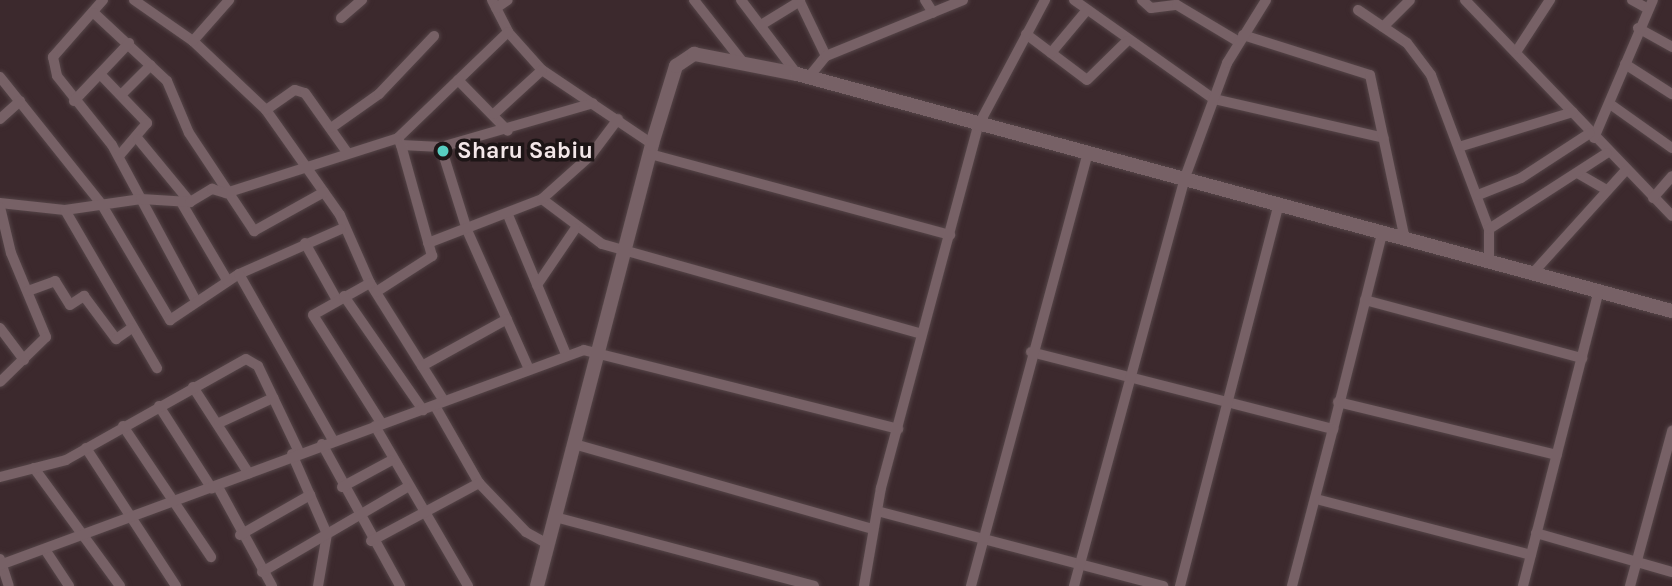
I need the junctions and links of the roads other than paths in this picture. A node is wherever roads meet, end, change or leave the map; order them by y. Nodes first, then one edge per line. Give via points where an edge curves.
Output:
1 (103, 0) edge
2 (134, 0) edge
3 (229, 0) edge
4 (362, 0) edge
5 (508, 0) edge
6 (694, 0) edge
7 (741, 0) edge
8 (800, 0) edge
9 (925, 0) edge
10 (963, 0) edge
11 (1045, 0) edge
12 (1074, 0) edge
13 (1142, 0) edge
14 (1265, 0) edge
15 (1410, 0) edge
16 (1550, 0) edge
17 (1632, 0) edge
18 (1467, 1) edge
19 (494, 4) edge
20 (1651, 4) edge
21 (1087, 10) junction
22 (1358, 10) dead end
23 (94, 13) junction
24 (933, 13) junction
25 (341, 18) dead end
26 (761, 25) junction
27 (1383, 27) junction
28 (1638, 28) junction
29 (508, 32) junction
30 (1026, 34) junction
31 (434, 36) dead end
32 (1241, 38) junction
33 (193, 41) junction
34 (1127, 41) junction
35 (129, 43) junction
36 (1672, 47) edge
37 (1518, 49) junction
38 (1051, 53) junction
39 (826, 56) junction
40 (742, 61) junction
41 (1625, 64) junction
42 (151, 65) junction
43 (542, 70) junction
44 (100, 74) junction
45 (803, 76) junction
46 (0, 77) edge
47 (458, 80) junction
48 (1672, 94) edge
49 (121, 95) junction
50 (1214, 99) junction
51 (20, 101) junction
52 (74, 101) junction
53 (593, 103) junction
54 (1610, 104) junction
55 (266, 110) junction
56 (1573, 112) junction
57 (494, 114) junction
58 (0, 119) edge
59 (618, 119) junction
60 (978, 126) junction
61 (331, 128) junction
62 (508, 131) junction
63 (1592, 135) junction
64 (1384, 138) junction
65 (138, 139) junction
66 (400, 141) junction
67 (1462, 146) junction
68 (441, 147) junction
69 (1672, 148) edge
70 (651, 149) junction
71 (346, 151) junction
72 (1607, 153) junction
73 (119, 156) junction
74 (1087, 156) junction
75 (307, 167) junction
76 (1625, 171) junction
77 (1579, 174) junction
78 (1672, 176) edge
79 (1184, 180) junction
80 (1607, 190) junction
81 (324, 192) junction
82 (226, 193) junction
83 (1478, 195) junction
84 (1653, 198) junction
85 (141, 199) junction
86 (542, 199) junction
87 (186, 202) junction
88 (0, 205) edge
89 (102, 205) junction
90 (1278, 206) junction
91 (65, 210) junction
92 (508, 215) junction
93 (1672, 216) edge
94 (341, 229) junction
95 (575, 229) junction
96 (1489, 229) junction
97 (467, 230) junction
98 (950, 234) junction
99 (1382, 234) junction
100 (1405, 240) junction
101 (305, 243) junction
102 (428, 243) junction
103 (626, 252) junction
104 (5, 256) edge
105 (1489, 263) junction
106 (239, 274) junction
107 (1532, 274) junction
108 (227, 280) junction
109 (537, 285) junction
110 (373, 287) junction
111 (28, 291) junction
112 (1599, 291) junction
113 (340, 298) junction
114 (1365, 300) junction
115 (196, 301) junction
116 (1671, 309) edge
117 (507, 319) junction
118 (0, 328) edge
119 (132, 328) junction
120 (922, 334) junction
121 (1031, 352) junction
122 (566, 354) junction
123 (601, 354) junction
124 (1582, 358) junction
125 (24, 360) junction
126 (422, 366) junction
127 (528, 367) junction
128 (157, 368) dead end
129 (1129, 377) junction
130 (0, 382) edge
131 (193, 387) junction
132 (273, 398) junction
133 (1338, 402) junction
134 (1227, 403) junction
135 (440, 404) junction
136 (159, 406) junction
137 (423, 410) junction
138 (219, 424) junction
139 (378, 425) junction
140 (123, 426) junction
141 (898, 429) junction
142 (1333, 429) junction
143 (1672, 431) edge
144 (333, 440) junction
145 (322, 444) junction
146 (574, 444) junction
147 (86, 448) junction
148 (296, 453) junction
149 (1557, 455) junction
150 (390, 461) junction
151 (34, 468) junction
152 (249, 474) junction
153 (0, 477) edge
154 (479, 483) junction
155 (342, 486) junction
156 (215, 488) junction
157 (407, 488) junction
158 (310, 495) junction
159 (1316, 499) junction
160 (176, 503) junction
161 (877, 512) junction
162 (421, 513) junction
163 (357, 517) junction
164 (555, 517) junction
165 (130, 520) junction
166 (872, 529) junction
167 (1536, 533) junction
168 (327, 534) junction
169 (86, 535) junction
170 (240, 535) junction
171 (984, 539) junction
172 (371, 541) junction
173 (548, 544) junction
174 (46, 551) junction
175 (1531, 555) junction
176 (211, 557) dead end
177 (1636, 562) junction
178 (1, 563) edge
179 (1080, 565) junction
180 (262, 572) junction
181 (1672, 572) edge
182 (771, 580) edge
183 (172, 584) edge
184 (9, 586) edge
185 (69, 586) edge
186 (120, 586) edge
187 (272, 586) edge
188 (318, 586) edge
189 (400, 586) edge
190 (468, 586) edge
191 (537, 586) edge
192 (814, 586) edge
193 (864, 586) edge
194 (971, 586) edge
195 (1074, 586) edge
196 (1163, 586) edge
197 (1180, 586) edge
198 (1292, 586) edge
199 (1523, 586) edge
200 (1630, 586) edge

1 - 23 street
2 - 33 street
3 - 33 street
4 - 25 street
5 - 19 street
6 - 40 street
7 - 26 street
8 - 26 street
8 - 39 street
9 - 24 street
10 - 24 street
11 - 30 street
12 - 21 street
13 - 32 street via 1151,8 1177,5
14 - 32 street
15 - 27 street
16 - 37 street
17 - 20 street
18 - 37 street
19 - 29 street
20 - 28 street
21 - 34 street
21 - 38 street
22 - 27 street
23 - 35 street
23 - 52 street via 52,57
24 - 39 street
26 - 45 street
27 - 67 street via 1407,43 1431,75
28 - 36 street
28 - 41 street
29 - 43 street
29 - 47 street
30 - 38 street
30 - 60 street
31 - 61 street via 379,94
32 - 50 street
32 - 64 street via 1365,71 1373,81
33 - 55 street
34 - 38 street via 1093,80
34 - 50 street
35 - 42 street
35 - 44 street
37 - 56 street
39 - 45 street
40 - 45 street
40 - 70 street via 684,58
41 - 48 street
41 - 54 street
42 - 49 street
42 - 82 street via 174,93 189,133
43 - 53 street
43 - 57 street
44 - 49 street
44 - 52 street
45 - 60 street
46 - 51 street
47 - 57 street
47 - 66 street
49 - 65 street via 145,117
50 - 64 street
50 - 79 street
51 - 58 street
51 - 89 street
52 - 73 street
53 - 59 street
53 - 62 street
54 - 63 street
54 - 69 street
55 - 61 street via 300,90
55 - 75 street
56 - 63 street
56 - 67 street
57 - 62 street
59 - 70 street
59 - 86 street via 592,155
60 - 74 street
60 - 98 street
61 - 71 street
62 - 68 street
63 - 72 street
63 - 83 street via 1521,178
64 - 100 street
65 - 73 street
65 - 87 street
66 - 68 street
66 - 71 street
66 - 102 street
67 - 83 street
68 - 97 street
70 - 98 street
70 - 103 street
71 - 75 street
72 - 76 street
72 - 77 street
73 - 85 street
74 - 79 street
74 - 121 street
75 - 81 street
75 - 82 street
76 - 80 street
76 - 84 street
77 - 80 street
77 - 96 street
78 - 84 street
79 - 90 street
79 - 129 street
80 - 107 street
81 - 82 street via 254,231
81 - 94 street via 340,215
82 - 87 street via 212,189
83 - 96 street
84 - 93 street
85 - 87 street
85 - 89 street
85 - 115 street
86 - 92 street
86 - 95 street
87 - 108 street
88 - 91 street
88 - 104 street
89 - 91 street
89 - 115 street via 170,320
90 - 99 street
90 - 134 street
91 - 119 street
92 - 97 street
92 - 109 street
94 - 101 street
94 - 110 street
95 - 103 street
95 - 109 street
96 - 105 street
97 - 102 street
97 - 117 street
98 - 120 street
99 - 100 street
99 - 114 street
100 - 105 street
101 - 106 street
101 - 113 street
102 - 110 street via 430,261
103 - 120 street
103 - 123 street
104 - 111 street
105 - 107 street
106 - 108 street
106 - 144 street
107 - 112 street
108 - 115 street
109 - 122 street
110 - 113 street
110 - 126 street
111 - 119 street via 55,281 70,305 84,296 116,339
111 - 125 street via 47,337
112 - 116 street
112 - 124 street
113 - 137 street
113 - 139 street via 313,315
114 - 124 street
114 - 133 street
117 - 126 street
117 - 127 street
118 - 125 street
119 - 128 street
120 - 141 street
121 - 129 street
121 - 171 street
122 - 123 street
122 - 127 street
123 - 141 street
123 - 146 street
124 - 149 street
125 - 130 street
126 - 135 street
127 - 135 street
129 - 134 street
129 - 179 street
131 - 132 street via 251,359
131 - 136 street
131 - 138 street
132 - 138 street
132 - 148 street
133 - 142 street
133 - 149 street
134 - 142 street
134 - 197 street
135 - 137 street
135 - 154 street
136 - 140 street
136 - 156 street
137 - 139 street
138 - 152 street
139 - 144 street
139 - 150 street
140 - 147 street
140 - 160 street
141 - 161 street
142 - 159 street
143 - 177 street
144 - 145 street
145 - 148 street
145 - 155 street
146 - 164 street
146 - 166 street
147 - 151 street
147 - 165 street
148 - 152 street
148 - 158 street
149 - 167 street
150 - 155 street
150 - 157 street
151 - 153 street
151 - 169 street
152 - 156 street
154 - 162 street
154 - 173 street via 526,532
155 - 163 street
156 - 160 street
156 - 170 street
157 - 162 street
157 - 163 street
158 - 168 street
158 - 170 street
159 - 175 street
159 - 198 street
160 - 165 street
160 - 176 street
161 - 166 street
161 - 171 street
162 - 172 street
162 - 190 street
163 - 168 street
163 - 172 street
164 - 173 street
164 - 182 street
165 - 169 street
165 - 183 street
166 - 193 street
167 - 175 street
167 - 177 street
168 - 180 street
168 - 188 street
169 - 174 street
169 - 186 street
170 - 180 street
171 - 179 street
171 - 194 street
172 - 189 street
173 - 191 street
174 - 178 street
174 - 185 street
175 - 199 street
177 - 181 street
177 - 200 street
178 - 184 street
179 - 195 street
179 - 196 street
180 - 187 street
182 - 192 street

